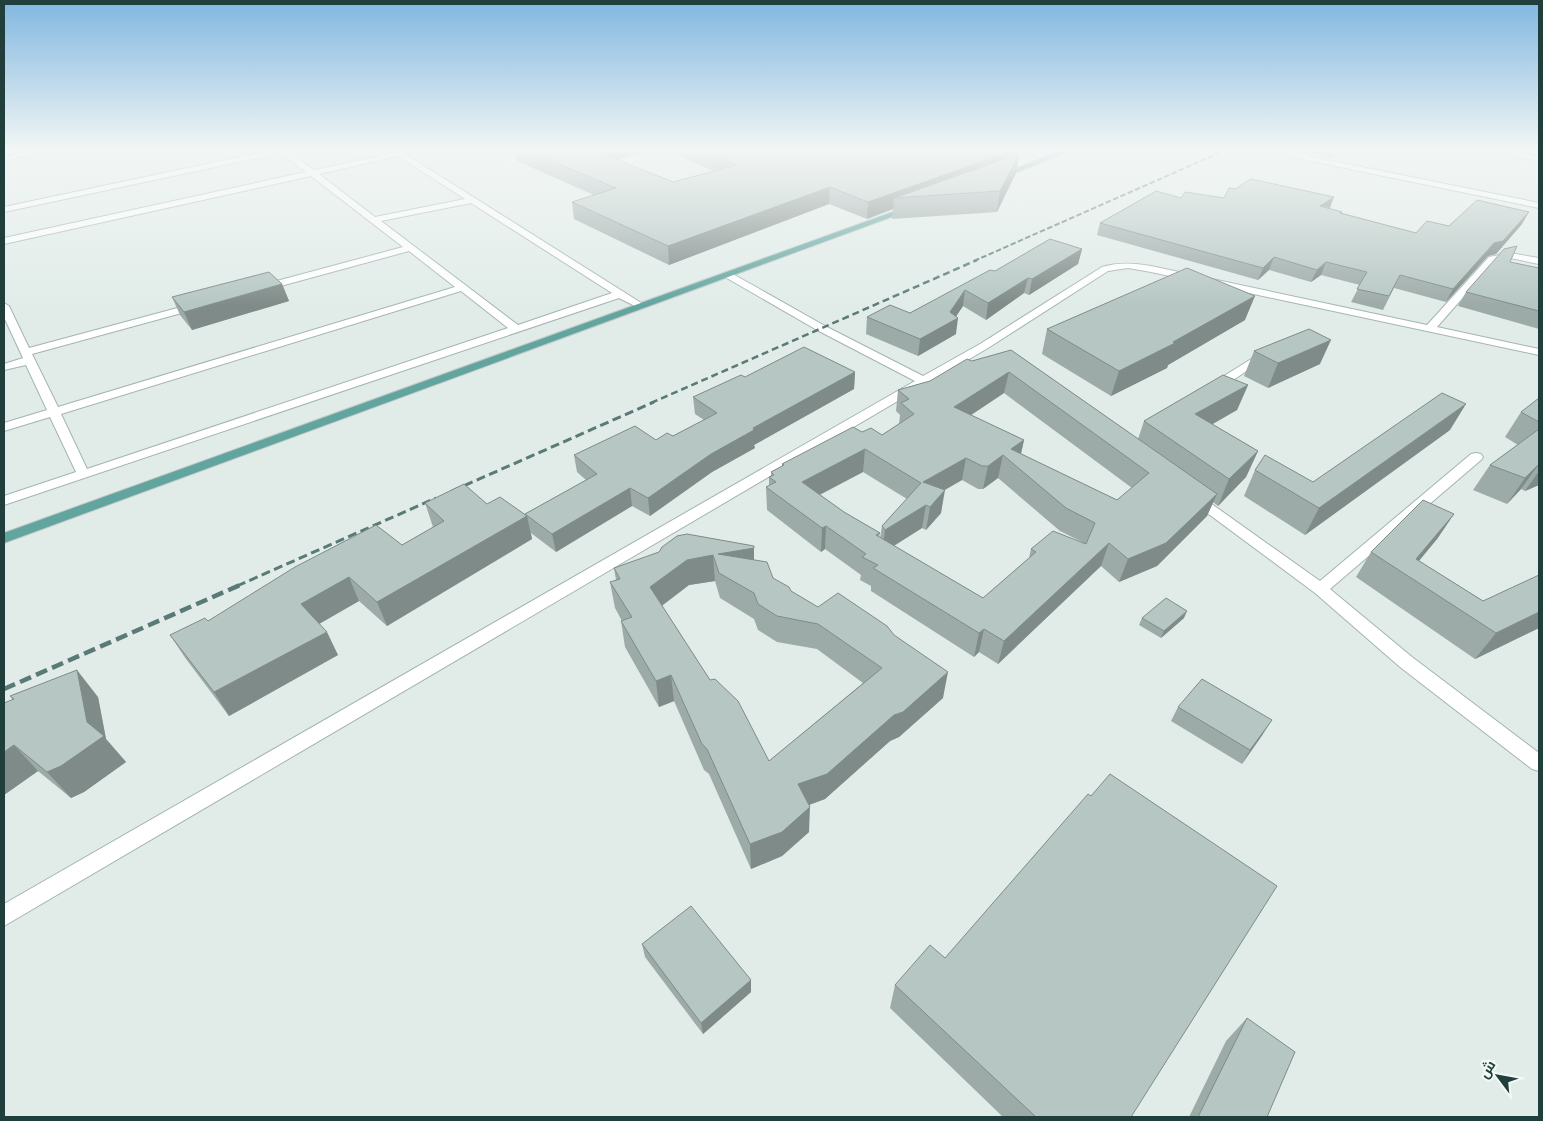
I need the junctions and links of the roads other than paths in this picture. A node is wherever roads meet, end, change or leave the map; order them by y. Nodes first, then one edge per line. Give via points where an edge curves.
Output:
1 (44, 201) edge
2 (180, 201) edge
3 (348, 201) edge
4 (467, 201) edge
5 (476, 201) edge
6 (1516, 201) edge
7 (925, 203) edge
8 (1539, 206) edge
9 (4, 210) edge
10 (372, 220) junction
11 (4, 241) edge
12 (410, 248) junction
13 (1539, 261) edge
14 (728, 275) junction
15 (462, 288) junction
16 (256, 290) edge
17 (620, 294) junction
18 (208, 303) edge
19 (4, 306) edge
20 (641, 306) junction
21 (515, 328) junction
22 (1430, 328) junction
23 (984, 346) junction
24 (1274, 348) edge
25 (1539, 352) edge
26 (28, 356) junction
27 (999, 357) edge
28 (4, 367) edge
29 (923, 381) junction
30 (1203, 395) edge
31 (54, 412) junction
32 (4, 427) edge
33 (1476, 457) dead end
34 (84, 474) junction
35 (1178, 487) edge
36 (4, 501) edge
37 (4, 538) edge
38 (1320, 590) junction
39 (1539, 763) edge
40 (4, 916) edge

1 - 9 street
2 - 11 street
3 - 10 street
4 - 10 street
5 - 17 street
6 - 8 street
7 - 14 main road
10 - 12 street
12 - 15 street
12 - 16 street
13 - 22 street via 1506,255 1492,259
14 - 20 main road
14 - 29 street
15 - 21 street
15 - 31 street
17 - 20 street
17 - 21 street
18 - 26 street
19 - 26 street
20 - 37 main road
21 - 34 street
22 - 23 street via 1128,264 1105,269
22 - 25 street
23 - 27 street
23 - 29 street
24 - 30 street
26 - 28 street
26 - 31 street
29 - 40 street
31 - 32 street
31 - 34 street
33 - 38 street
34 - 36 street
35 - 38 street
38 - 39 street via 1406,662

